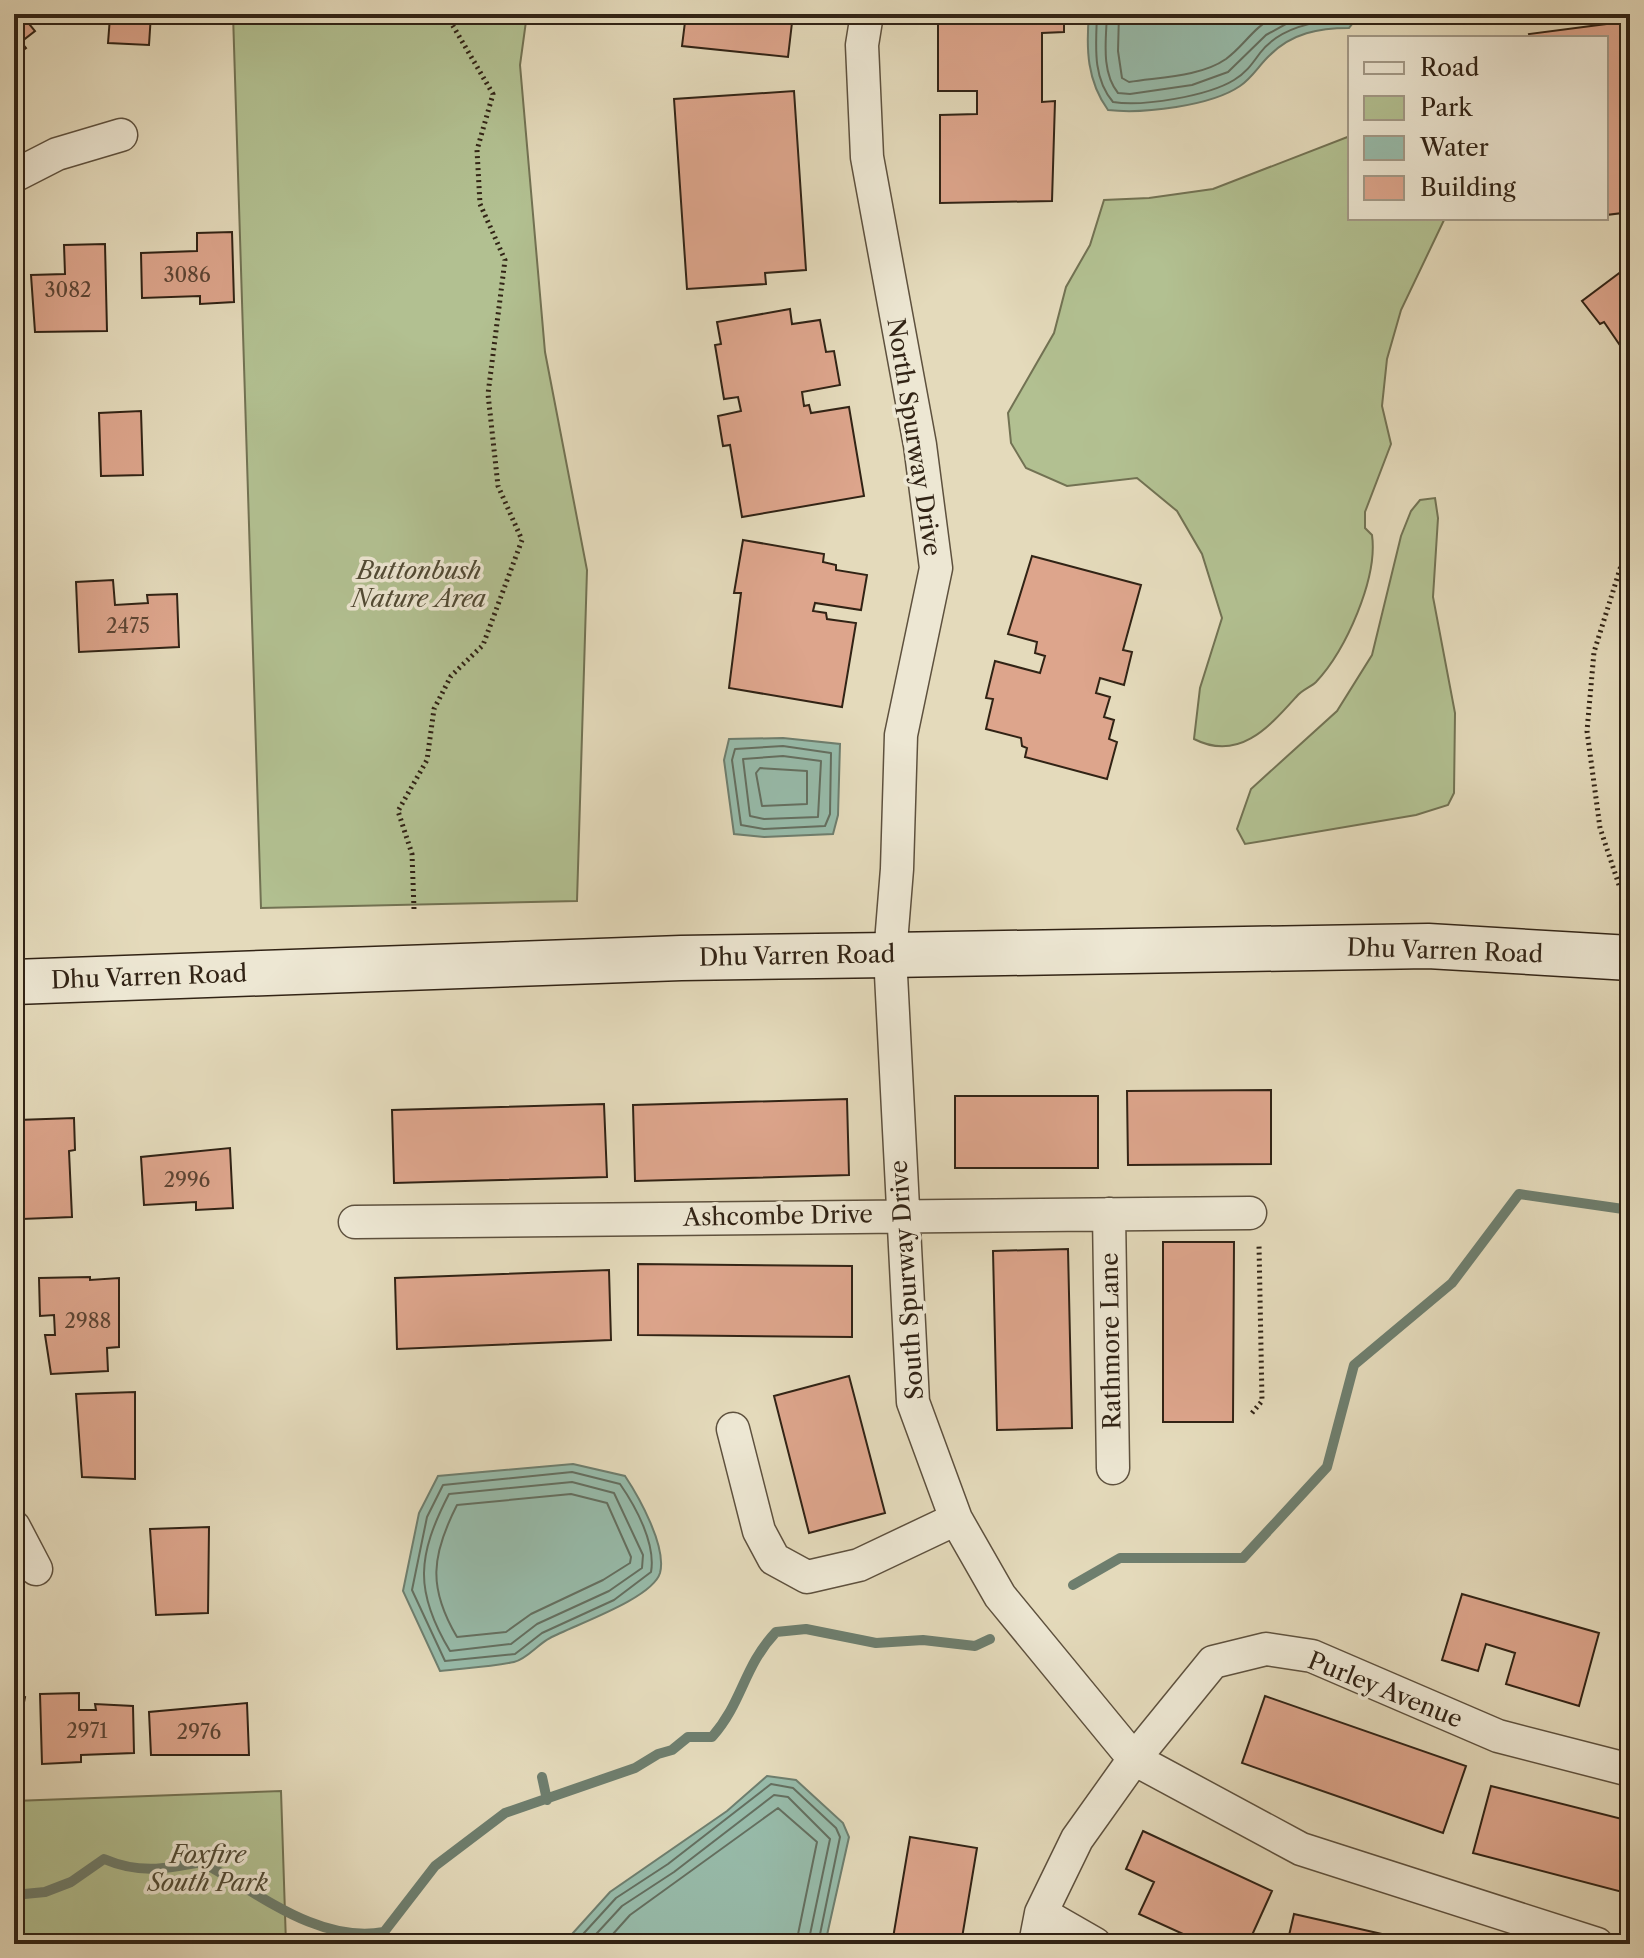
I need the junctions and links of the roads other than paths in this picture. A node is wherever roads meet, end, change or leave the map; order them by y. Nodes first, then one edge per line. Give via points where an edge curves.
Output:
1 (867, 14) edge
2 (121, 135) dead end
3 (14, 176) edge
4 (890, 955) junction
5 (1580, 956) junction
6 (1630, 958) edge
7 (1630, 964) edge
8 (14, 982) edge
9 (1109, 1214) junction
10 (901, 1215) junction
11 (355, 1222) dead end
12 (1252, 1226) road end
13 (733, 1429) dead end
14 (1113, 1468) dead end
15 (956, 1519) junction
16 (14, 1527) edge
17 (36, 1569) dead end
18 (1134, 1759) junction
19 (1630, 1770) edge
20 (1038, 1929) edge
21 (1095, 1944) edge
22 (1597, 1944) edge

1 - 4 street, North Spurway Drive via 862,45 867,157 920,445 936,568 901,735
2 - 3 street via 57,154
4 - 5 main road, Dhu Varren Road via 1428,946
4 - 8 main road, Dhu Varren Road
4 - 10 street, South Spurway Drive
5 - 6 main road, Dhu Varren Road
5 - 7 main road, Dhu Varren Road
9 - 10 street, Ashcombe Drive
9 - 12 street, Ashcombe Drive
9 - 14 street, Rathmore Lane
10 - 11 street, Ashcombe Drive
10 - 15 street, South Spurway Drive via 913,1402
13 - 15 street via 759,1531 774,1559 798,1573 819,1575 859,1565
15 - 18 street, South Spurway Drive via 1000,1596
16 - 17 street
18 - 19 street, Purley Avenue via 1213,1662 1266,1649 1312,1656 1498,1736
18 - 20 street, Purley Avenue via 1077,1839
18 - 22 street, South Spurway Drive via 1301,1849
20 - 21 street

